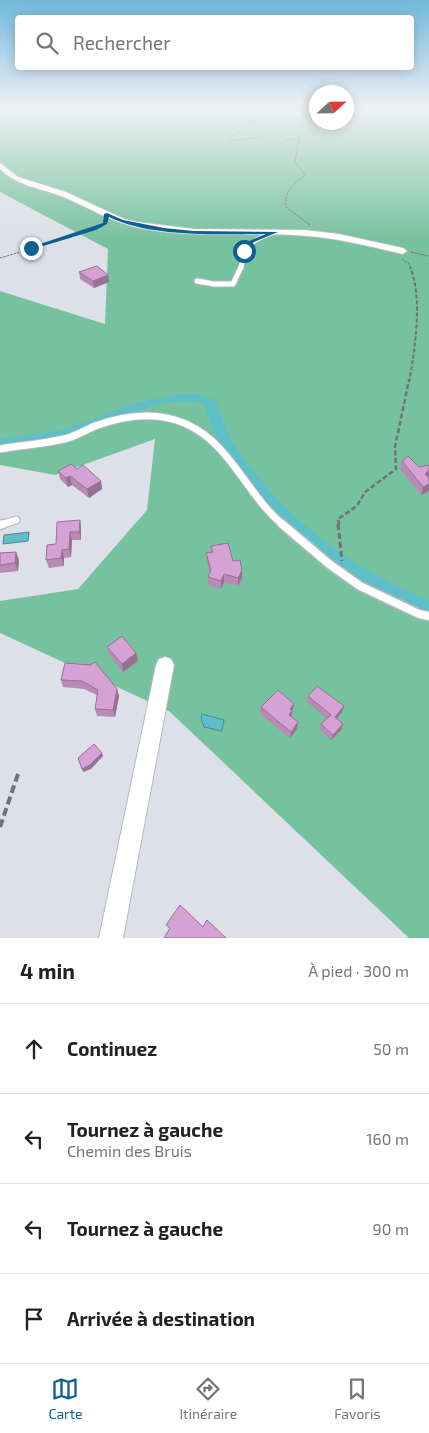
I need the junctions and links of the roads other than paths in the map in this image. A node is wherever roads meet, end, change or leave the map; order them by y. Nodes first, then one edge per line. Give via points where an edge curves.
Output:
1 (0, 165) edge
2 (275, 232) junction
3 (403, 251) road end
4 (197, 281) dead end
5 (0, 449) edge
6 (16, 520) dead end
7 (0, 525) edge
8 (429, 616) edge
9 (165, 665) dead end
10 (112, 938) edge

1 - 2 street via 15,179 78,200 121,221 164,230
2 - 3 street via 339,237
2 - 4 lane via 252,241 244,251 233,284
5 - 8 lane via 68,438 126,416 156,415 180,420 220,449 256,498 329,564 360,586
6 - 7 lane
9 - 10 street

